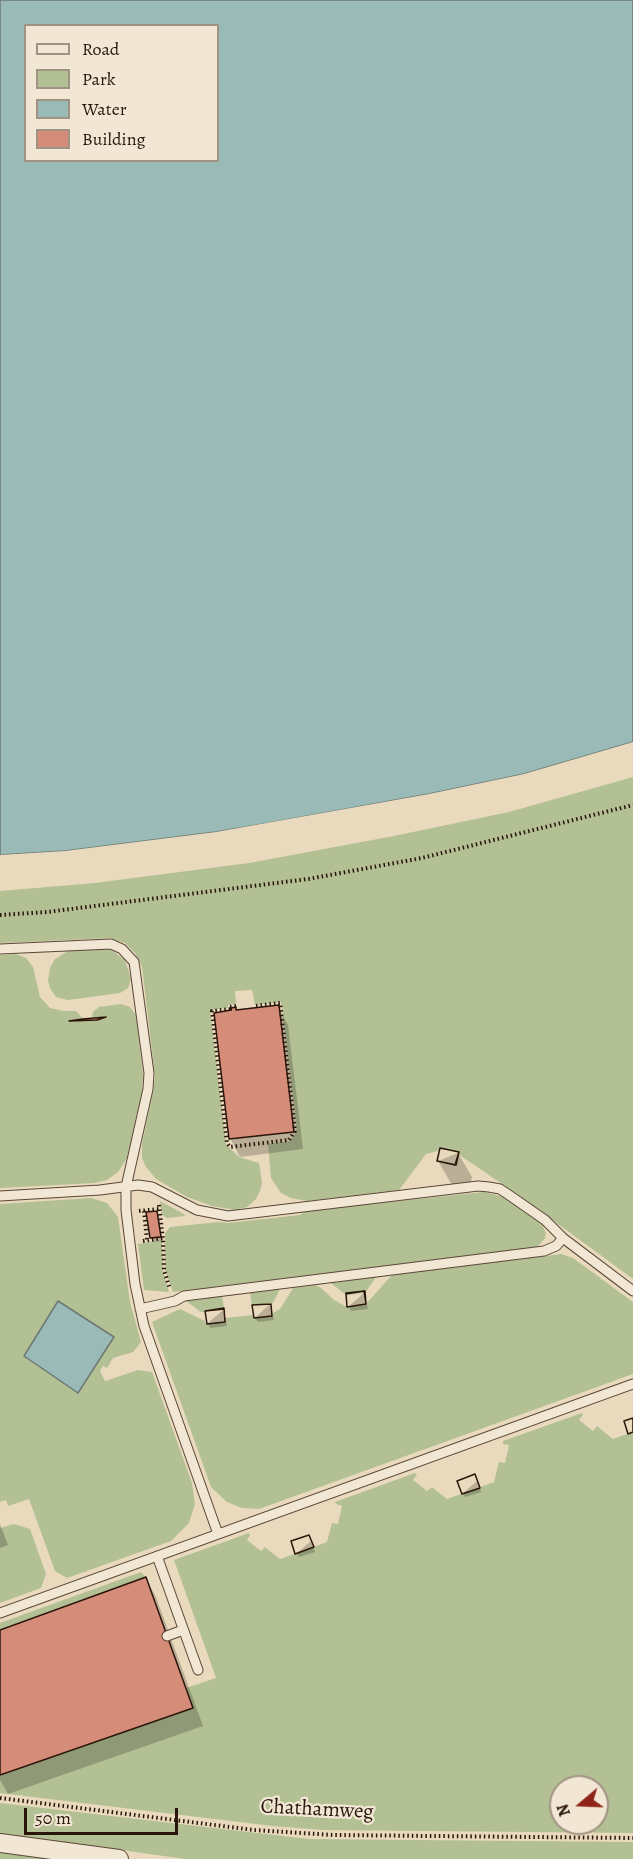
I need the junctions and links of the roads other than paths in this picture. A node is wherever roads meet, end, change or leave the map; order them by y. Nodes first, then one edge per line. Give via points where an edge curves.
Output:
1 (0, 949) edge
2 (126, 1187) junction
3 (0, 1197) edge
4 (563, 1238) junction
5 (633, 1291) edge
6 (140, 1309) junction
7 (633, 1384) edge
8 (218, 1534) junction
9 (157, 1556) junction
10 (0, 1613) edge
11 (183, 1630) junction
12 (167, 1636) dead end
13 (198, 1670) dead end
14 (0, 1843) edge
15 (119, 1859) edge

1 - 2 lane via 111,944 123,948 134,962 149,1079
2 - 3 lane
2 - 4 lane via 138,1185 157,1190 196,1210 228,1216 489,1187 509,1195
2 - 6 lane via 126,1219
4 - 5 lane
4 - 6 lane via 544,1251 184,1296
6 - 8 lane
7 - 8 lane
8 - 9 lane
9 - 10 lane
9 - 11 lane
11 - 12 lane
11 - 13 lane
14 - 15 street

